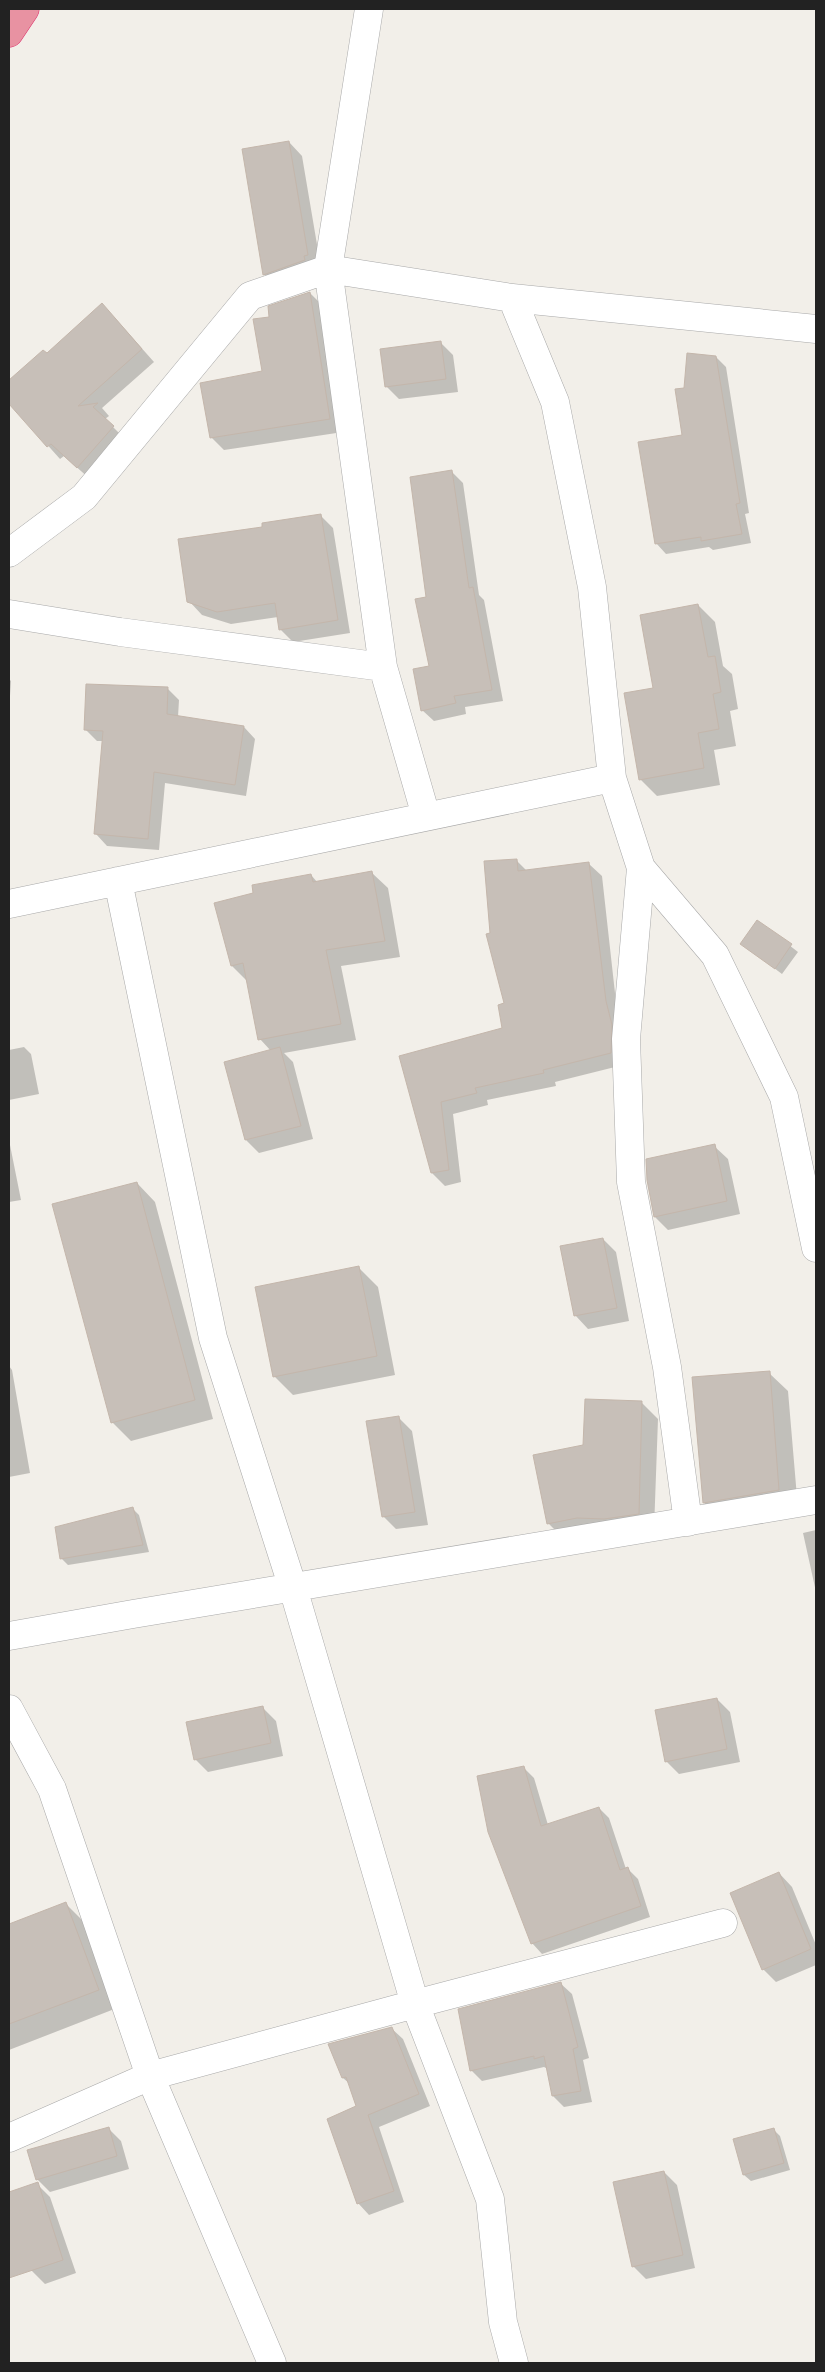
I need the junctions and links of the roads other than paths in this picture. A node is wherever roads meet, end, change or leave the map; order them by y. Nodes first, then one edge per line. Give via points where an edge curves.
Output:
1 (25, 9) edge
2 (369, 9) edge
3 (9, 33) edge
4 (328, 269) junction
5 (512, 298) junction
6 (816, 329) edge
7 (9, 553) edge
8 (9, 614) edge
9 (383, 667) junction
10 (612, 778) junction
11 (426, 816) junction
12 (641, 868) junction
13 (118, 881) junction
14 (9, 904) edge
15 (807, 1157) edge
16 (816, 1248) edge
17 (816, 1500) edge
18 (688, 1522) junction
19 (293, 1588) junction
20 (9, 1636) edge
21 (9, 1709) edge
22 (723, 1923) dead end
23 (415, 2004) junction
24 (150, 2076) junction
25 (9, 2138) edge
26 (272, 2363) edge
27 (514, 2363) edge

1 - 3 highway
2 - 4 street
4 - 5 street
4 - 7 street via 250,296 84,497
4 - 9 street
5 - 6 street
5 - 10 street via 555,402 592,587
8 - 9 street
9 - 11 street
10 - 11 street
10 - 12 street
11 - 13 street
12 - 15 street via 715,954 784,1097
12 - 18 street via 626,1039 631,1182 667,1367
13 - 14 street
13 - 19 street via 213,1338
15 - 16 street
17 - 18 street
18 - 19 street
19 - 20 street
19 - 23 street
21 - 24 street via 52,1789
22 - 23 street
23 - 24 street
23 - 27 street via 490,2200 503,2322
24 - 25 street
24 - 26 street

